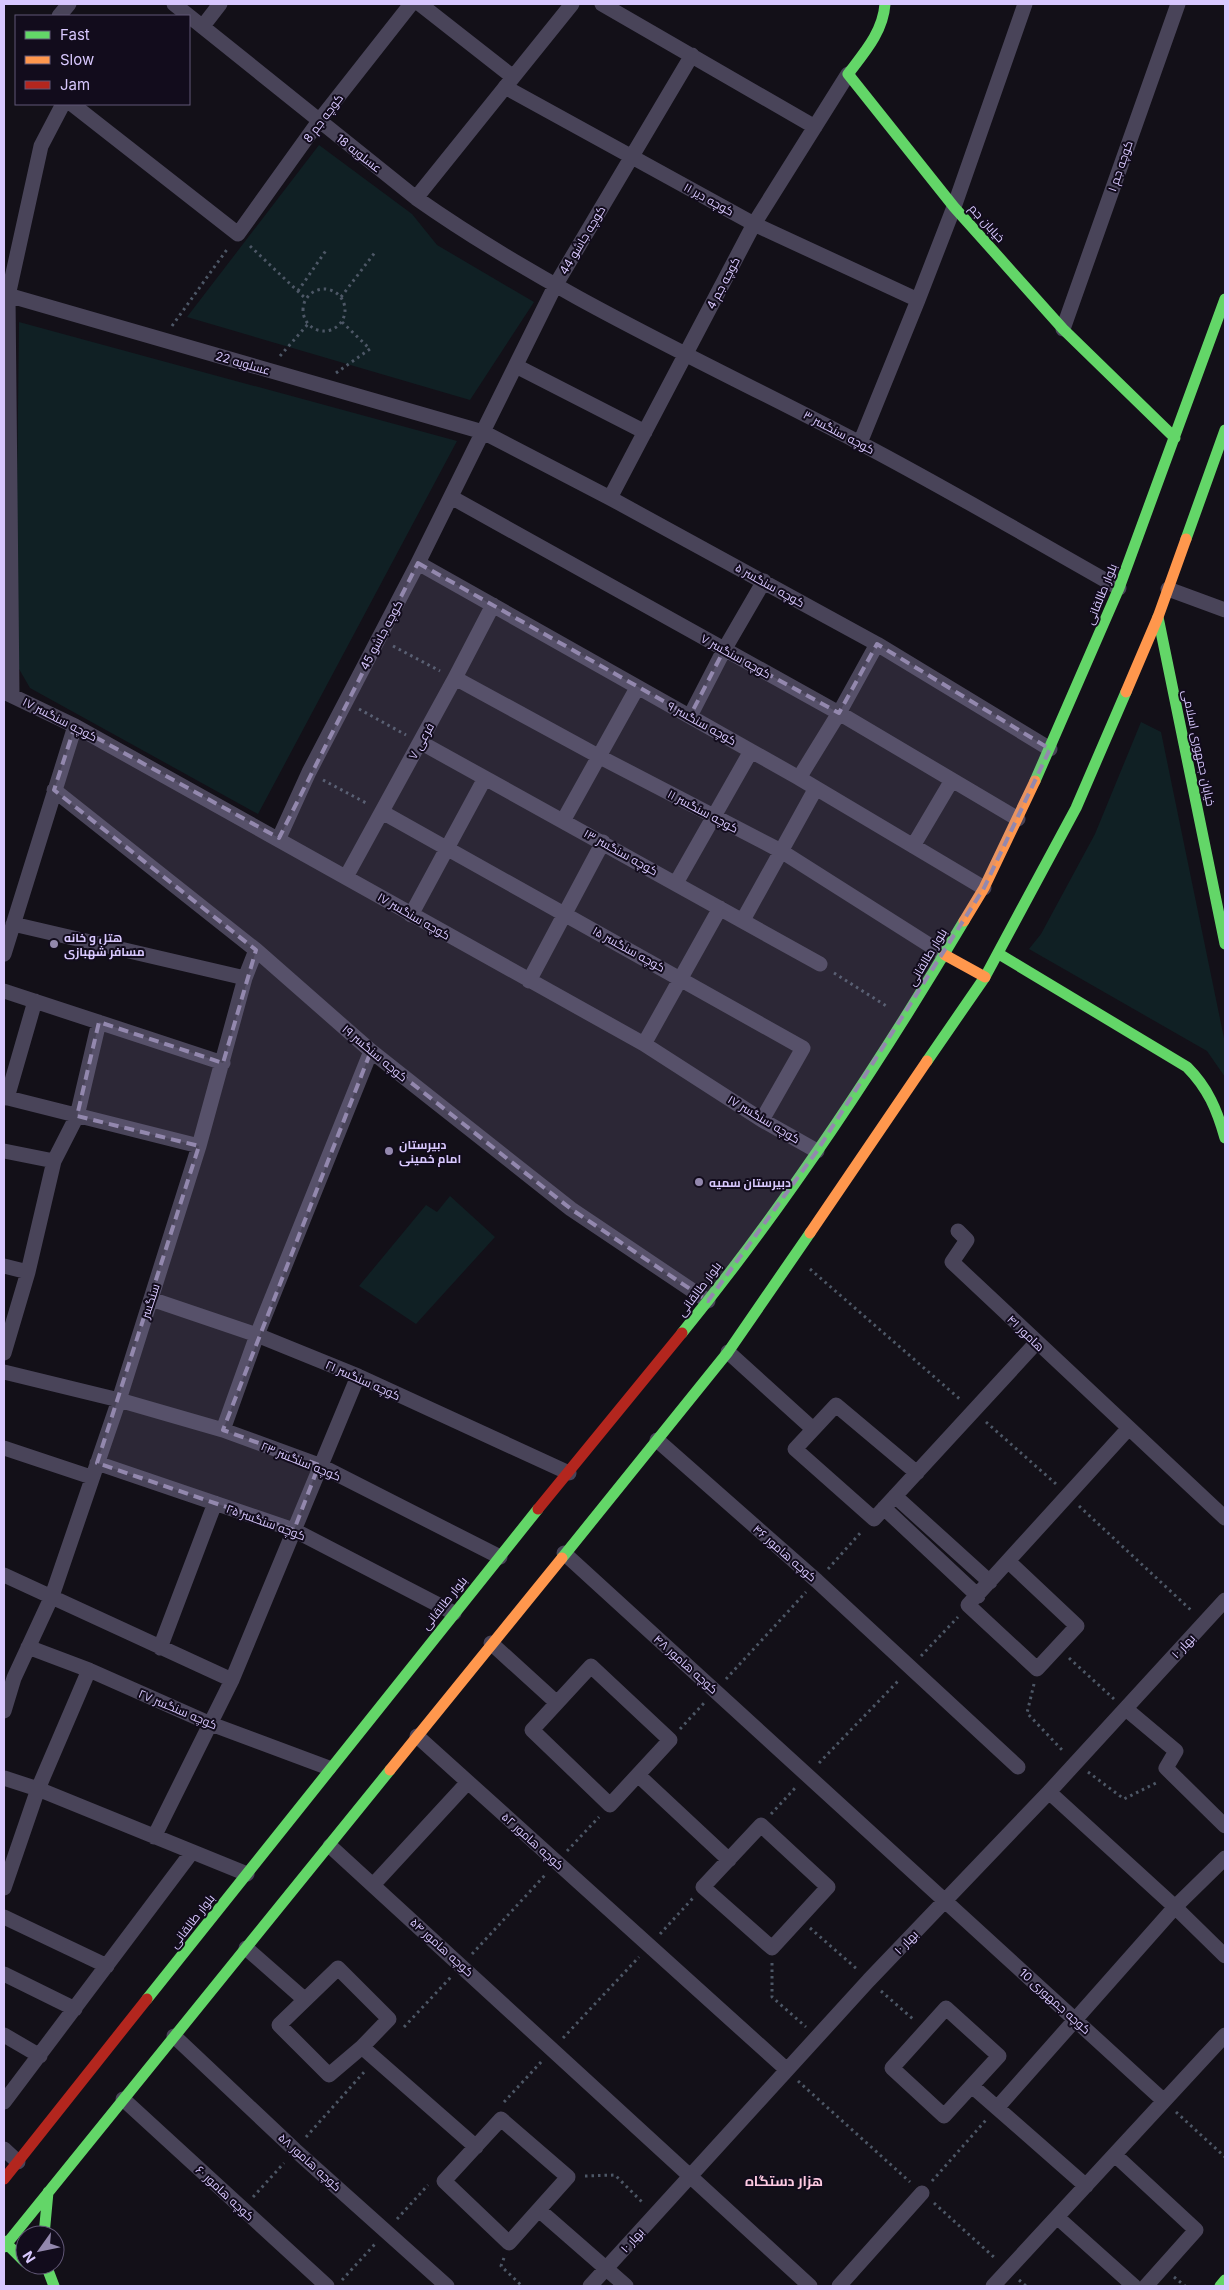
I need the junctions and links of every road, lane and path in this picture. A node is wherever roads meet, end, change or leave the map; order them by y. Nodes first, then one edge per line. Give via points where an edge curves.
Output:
1 (70, 4) edge
2 (174, 4) edge
3 (220, 4) edge
4 (411, 4) edge
5 (420, 4) edge
6 (572, 4) edge
7 (602, 4) edge
8 (885, 4) edge
9 (1025, 4) edge
10 (1178, 4) edge
11 (60, 15) edge
12 (188, 15) edge
13 (190, 17) edge
14 (202, 26) junction
15 (692, 55) junction
16 (848, 74) junction
17 (509, 82) junction
18 (62, 105) edge
19 (73, 105) edge
20 (319, 121) junction
21 (815, 127) junction
22 (631, 157) junction
23 (416, 198) junction
24 (954, 207) junction
25 (754, 224) junction
26 (238, 234) junction
27 (327, 248) dead end
28 (376, 252) dead end
29 (554, 286) junction
30 (298, 291) junction
31 (6, 295) edge
32 (340, 297) junction
33 (306, 299) junction
34 (1225, 299) edge
35 (918, 300) junction
36 (342, 322) junction
37 (308, 324) junction
38 (1063, 329) junction
39 (163, 340) junction
40 (686, 354) junction
41 (516, 366) junction
42 (268, 370) junction
43 (319, 385) junction
44 (1225, 430) edge
45 (483, 432) junction
46 (645, 432) junction
47 (1175, 438) junction
48 (860, 443) junction
49 (451, 497) junction
50 (610, 498) junction
51 (418, 563) junction
52 (764, 581) junction
53 (1119, 588) junction
54 (1168, 589) junction
55 (494, 605) junction
56 (1225, 610) edge
57 (1158, 617) junction
58 (379, 639) junction
59 (877, 644) junction
60 (724, 650) junction
61 (456, 678) junction
62 (637, 688) junction
63 (8, 694) edge
64 (346, 702) junction
65 (839, 712) junction
66 (690, 716) junction
67 (75, 726) junction
68 (420, 742) junction
69 (1050, 749) junction
70 (751, 751) junction
71 (600, 757) junction
72 (309, 772) junction
73 (485, 778) junction
74 (799, 778) junction
75 (952, 780) junction
76 (816, 788) junction
77 (54, 790) junction
78 (382, 812) junction
79 (714, 817) junction
80 (1018, 819) junction
81 (563, 821) junction
82 (279, 838) junction
83 (603, 842) junction
84 (913, 846) junction
85 (447, 848) junction
86 (781, 852) junction
87 (346, 877) junction
88 (676, 883) junction
89 (984, 888) junction
90 (720, 908) junction
91 (565, 913) junction
92 (411, 915) junction
93 (743, 920) junction
94 (13, 924) junction
95 (1225, 944) edge
96 (256, 950) junction
97 (4, 954) edge
98 (999, 954) junction
99 (945, 955) junction
100 (820, 964) joint
101 (985, 976) junction
102 (245, 978) junction
103 (681, 978) junction
104 (529, 980) junction
105 (4, 991) edge
106 (35, 1002) junction
107 (906, 1018) junction
108 (99, 1022) junction
109 (644, 1044) junction
110 (371, 1051) junction
111 (223, 1063) junction
112 (5, 1098) edge
113 (77, 1116) junction
114 (762, 1120) junction
115 (1225, 1138) edge
116 (199, 1146) junction
117 (4, 1151) edge
118 (817, 1151) junction
119 (54, 1161) junction
120 (958, 1231) dead end
121 (795, 1256) junction
122 (4, 1266) edge
123 (28, 1272) junction
124 (151, 1299) junction
125 (708, 1301) junction
126 (257, 1335) junction
127 (1036, 1343) junction
128 (728, 1352) junction
129 (4, 1353) edge
130 (4, 1372) edge
131 (358, 1376) junction
132 (119, 1400) junction
133 (974, 1412) junction
134 (1128, 1428) junction
135 (814, 1429) junction
136 (223, 1430) junction
137 (657, 1440) junction
138 (4, 1448) edge
139 (319, 1465) junction
140 (94, 1470) junction
141 (569, 1473) junction
142 (917, 1473) junction
143 (1067, 1495) junction
144 (895, 1496) junction
145 (215, 1503) junction
146 (879, 1514) junction
147 (1225, 1518) edge
148 (294, 1530) junction
149 (946, 1543) junction
150 (564, 1554) junction
151 (935, 1556) junction
152 (500, 1557) junction
153 (1009, 1562) junction
154 (4, 1575) edge
155 (817, 1581) junction
156 (990, 1582) junction
157 (52, 1596) junction
158 (1225, 1600) edge
159 (973, 1601) junction
160 (454, 1613) junction
161 (1204, 1623) junction
162 (491, 1643) junction
163 (28, 1647) junction
164 (160, 1648) junction
165 (1057, 1648) junction
166 (912, 1666) junction
167 (1037, 1669) junction
168 (89, 1670) junction
169 (9, 1676) edge
170 (232, 1680) junction
171 (716, 1690) junction
172 (557, 1703) junction
173 (1126, 1709) junction
174 (4, 1710) edge
175 (211, 1724) junction
176 (417, 1736) junction
177 (670, 1740) junction
178 (1075, 1763) junction
179 (1018, 1767) dead end
180 (329, 1768) junction
181 (808, 1774) junction
182 (1172, 1774) junction
183 (638, 1775) junction
184 (4, 1778) edge
185 (468, 1782) junction
186 (38, 1789) junction
187 (1049, 1792) junction
188 (610, 1805) junction
189 (761, 1825) junction
190 (1225, 1826) edge
191 (154, 1836) junction
192 (330, 1846) junction
193 (192, 1852) junction
194 (1225, 1858) edge
195 (729, 1860) junction
196 (557, 1863) junction
197 (247, 1874) junction
198 (373, 1885) junction
199 (703, 1887) junction
200 (4, 1888) edge
201 (946, 1901) junction
202 (1175, 1907) junction
203 (4, 1917) edge
204 (798, 1918) junction
205 (649, 1946) junction
206 (246, 1948) junction
207 (772, 1948) junction
208 (1225, 1956) edge
209 (107, 1966) junction
210 (462, 1966) junction
211 (4, 1974) edge
212 (869, 1980) junction
213 (304, 1999) junction
214 (75, 2009) junction
215 (1076, 2020) junction
216 (402, 2029) dead end
217 (926, 2030) junction
218 (4, 2035) edge
219 (1225, 2035) edge
220 (174, 2036) junction
221 (817, 2037) junction
222 (362, 2047) junction
223 (553, 2049) junction
224 (40, 2056) junction
225 (376, 2057) junction
226 (787, 2070) junction
227 (972, 2086) junction
228 (123, 2099) junction
229 (1164, 2101) junction
230 (4, 2102) edge
231 (997, 2108) junction
232 (476, 2147) junction
233 (4, 2149) edge
234 (295, 2150) junction
235 (1115, 2155) junction
236 (1225, 2157) edge
237 (11, 2168) edge
238 (568, 2177) junction
239 (690, 2177) junction
240 (4, 2179) edge
241 (1086, 2186) junction
242 (48, 2192) junction
243 (922, 2192) junction
244 (243, 2209) junction
245 (539, 2210) junction
246 (655, 2215) junction
247 (1057, 2217) junction
248 (45, 2225) edge
249 (5, 2243) edge
250 (509, 2243) junction
251 (15, 2253) edge
252 (606, 2269) junction
253 (1008, 2270) junction
254 (38, 2275) edge
255 (1225, 2280) edge
256 (48, 2286) edge
257 (327, 2286) edge
258 (447, 2286) edge
259 (522, 2286) edge
260 (590, 2286) edge
261 (626, 2286) edge
262 (810, 2286) edge
263 (839, 2286) edge
264 (993, 2286) edge
265 (1134, 2286) edge
266 (1146, 2286) edge
267 (1220, 2286) edge

1 - 11 street
2 - 12 street, عسلویه 18
3 - 14 street
4 - 20 street, کوچه جم 8
5 - 17 street, کوچه دیر ۱۱
6 - 17 street
7 - 15 street
8 - 16 main road via 886,13
9 - 24 street
10 - 38 street, کوچه جم ۱
13 - 14 street, عسلویه 18
14 - 20 street, عسلویه 18
15 - 21 street
15 - 22 street, کوچه جاشو 44
16 - 21 street, کوچه جم 4
16 - 24 main road, خیابان جم
17 - 22 street, کوچه دیر ۱۱
17 - 23 street
18 - 31 street via 41,146
19 - 26 street
20 - 23 street, عسلویه 18
20 - 26 street, کوچه جم 8
21 - 25 street, کوچه جم 4
22 - 25 street, کوچه دیر ۱۱
22 - 29 street, کوچه جاشو 44
23 - 29 street, عسلویه 18 via 452,224
24 - 35 street
24 - 38 main road, خیابان جم
25 - 35 street, کوچه دیر ۱۱
25 - 40 street, کوچه جم 4
26 - 30 path
26 - 39 path
27 - 30 path
28 - 32 path
29 - 40 street, کوچه سنگسر ۳
29 - 41 street, کوچه جاشو 44
30 - 33 path
31 - 39 street, عسلویه 22
31 - 63 street
32 - 33 path via 329,289 316,290
32 - 36 path via 346,309
33 - 37 path via 303,312
34 - 47 main road, بلوار طالقانی
35 - 48 street
36 - 37 path via 326,331 319,331
36 - 43 path via 370,349
37 - 42 path
38 - 47 main road, خیابان جم
39 - 42 street, عسلویه 22
40 - 46 street, کوچه جم 4
40 - 48 street, کوچه سنگسر ۳
41 - 45 street, کوچه جاشو 44
41 - 46 street
42 - 43 street, عسلویه 22
43 - 45 street, عسلویه 22
44 - 54 main road
45 - 49 street, کوچه جاشو 45
45 - 50 street, کوچه سنگسر ۵
46 - 50 street, کوچه جم 4
47 - 53 main road, بلوار طالقانی
48 - 53 street, کوچه سنگسر ۳
49 - 51 street, کوچه جاشو 45
49 - 60 street, کوچه سنگسر ۷
50 - 52 street, کوچه سنگسر ۵
51 - 55 street, کوچه سنگسر ۹
51 - 58 street, کوچه جاشو 45
52 - 59 street, کوچه سنگسر ۵
52 - 60 street
53 - 69 main road, بلوار طالقانی
54 - 56 street
54 - 57 main road
55 - 61 street, فرعی ۷
55 - 62 street, کوچه سنگسر ۹
57 - 95 main road, خیابان جمهوری اسلامی
57 - 98 main road via 1076,808
58 - 61 path
58 - 64 street, کوچه جاشو 45
59 - 65 street
59 - 69 street, کوچه سنگسر ۵
60 - 65 street, کوچه سنگسر ۷
60 - 66 street
61 - 68 street, فرعی ۷
61 - 71 street, کوچه سنگسر ۱۱
62 - 66 street, کوچه سنگسر ۹
62 - 71 street
63 - 67 street, کوچه سنگسر ۱۷
64 - 68 path
64 - 72 street, کوچه جاشو 45
65 - 74 street
65 - 75 street, کوچه سنگسر ۷
66 - 70 street, کوچه سنگسر ۹
67 - 77 street
67 - 82 street, کوچه سنگسر ۱۷
68 - 73 street, کوچه سنگسر ۱۳
68 - 78 street, فرعی ۷
69 - 80 main road, بلوار طالقانی
70 - 74 street, کوچه سنگسر ۹
70 - 79 street
71 - 79 street, کوچه سنگسر ۱۱
71 - 81 street
72 - 78 path
72 - 82 street, کوچه جاشو 45
73 - 81 street, کوچه سنگسر ۱۳
73 - 85 street
74 - 76 street, کوچه سنگسر ۹
75 - 80 street, کوچه سنگسر ۷
75 - 84 street
76 - 84 street, کوچه سنگسر ۹
76 - 86 street
77 - 94 street
77 - 96 street, کوچه سنگسر ۱۹
78 - 85 street, کوچه سنگسر ۱۵
78 - 87 street, فرعی ۷
79 - 86 street, کوچه سنگسر ۱۱
79 - 88 street
80 - 89 main road, بلوار طالقانی
81 - 83 street, کوچه سنگسر ۱۳
82 - 87 street, کوچه سنگسر ۱۷
83 - 88 street, کوچه سنگسر ۱۳
83 - 91 street
84 - 89 street, کوچه سنگسر ۹
85 - 91 street, کوچه سنگسر ۱۵
85 - 92 street
86 - 93 street
86 - 99 street, کوچه سنگسر ۱۱
87 - 92 street, کوچه سنگسر ۱۷
88 - 90 street, کوچه سنگسر ۱۳
89 - 99 main road, بلوار طالقانی
90 - 93 street, کوچه سنگسر ۱۳
90 - 103 street
91 - 103 street, کوچه سنگسر ۱۵
91 - 104 street
92 - 104 street, کوچه سنگسر ۱۷
93 - 100 street, کوچه سنگسر ۱۳
94 - 97 street
94 - 102 street
96 - 102 street, سنگسر
96 - 110 street, کوچه سنگسر ۱۹
98 - 101 main road
98 - 115 main road via 1187,1067 1211,1096
99 - 101 main road
99 - 107 main road, بلوار طالقانی
100 - 107 path
101 - 121 main road
102 - 111 street, سنگسر
103 - 109 street
103 - 114 street, کوچه سنگسر ۱۵ via 803,1048
104 - 109 street, کوچه سنگسر ۱۷
105 - 106 street
106 - 108 street
106 - 112 street
107 - 118 main road, بلوار طالقانی
108 - 111 street
108 - 113 street
109 - 114 street, کوچه سنگسر ۱۷
110 - 125 street, کوچه سنگسر ۱۹ via 571,1209
110 - 126 street
111 - 116 street, سنگسر
112 - 113 street
113 - 116 street
113 - 119 street
114 - 118 street, کوچه سنگسر ۱۷
116 - 124 street, سنگسر
117 - 119 street
118 - 125 main road, بلوار طالقانی
119 - 123 street
120 - 127 street, هامور ۴۱ via 967,1240 952,1262
121 - 128 main road
121 - 133 path
122 - 123 street
123 - 129 street
124 - 126 street, کوچه سنگسر ۲۱
124 - 132 street, سنگسر
125 - 141 main road, بلوار طالقانی
126 - 131 street, کوچه سنگسر ۲۱
126 - 136 street
127 - 133 street
127 - 134 street, هامور ۴۱
128 - 135 street
128 - 137 main road
130 - 132 street, کوچه سنگسر ۲۳
131 - 139 street
131 - 141 street, کوچه سنگسر ۲۱
132 - 136 street, کوچه سنگسر ۲۳
132 - 140 street, سنگسر
133 - 142 street
133 - 143 path
134 - 143 street
134 - 147 street, هامور ۴۱
135 - 142 street via 836,1405
135 - 146 street via 795,1449
136 - 139 street, کوچه سنگسر ۲۳
137 - 150 main road
137 - 155 street, کوچه هامور ۴۶
138 - 140 street, کوچه سنگسر ۲۵
139 - 148 street
139 - 152 street, کوچه سنگسر ۲۳
140 - 145 street, کوچه سنگسر ۲۵
140 - 157 street, سنگسر
141 - 152 main road, بلوار طالقانی
142 - 144 street
143 - 153 street
143 - 161 path
144 - 146 street
144 - 149 street
145 - 148 street, کوچه سنگسر ۲۵
145 - 164 street
146 - 151 street
146 - 155 path
148 - 160 street, کوچه سنگسر ۲۵
148 - 170 street
149 - 151 street
149 - 156 street
150 - 162 main road
150 - 171 street, کوچه هامور ۴۸
151 - 159 street
152 - 160 main road, بلوار طالقانی
153 - 156 street
153 - 165 street via 1077,1626
154 - 157 street
155 - 166 street, کوچه هامور ۴۶
155 - 171 path
156 - 159 street
157 - 163 street, سنگسر
157 - 164 street
158 - 161 street, بهار ۱۰
159 - 166 path
159 - 167 street
160 - 180 main road, بلوار طالقانی
161 - 173 street, بهار ۱۰
162 - 172 street
162 - 176 main road
163 - 168 street, کوچه سنگسر ۲۷
163 - 169 street, سنگسر
164 - 170 street
165 - 167 street
165 - 173 path
166 - 179 street, کوچه هامور ۴۶
166 - 181 path
167 - 178 path via 1027,1713
168 - 175 street, کوچه سنگسر ۲۷
168 - 186 street
169 - 174 street, سنگسر
170 - 175 street
171 - 177 path
171 - 181 street, کوچه هامور ۴۸
172 - 177 street via 591,1666
172 - 188 street via 532,1730
173 - 178 street, بهار ۱۰
173 - 182 street via 1176,1751 1166,1768
175 - 180 street, کوچه سنگسر ۲۷
175 - 191 street
176 - 185 street, کوچه هامور ۵۲
176 - 192 main road
177 - 183 street
178 - 182 path via 1124,1799
178 - 187 street, بهار ۱۰
180 - 197 main road, بلوار طالقانی
181 - 189 path
181 - 201 street, کوچه هامور ۴۸
182 - 190 street
183 - 188 street
183 - 195 street
184 - 186 street
185 - 196 street, کوچه هامور ۵۲
185 - 198 street
186 - 191 street
186 - 200 street
187 - 201 street, بهار ۱۰
187 - 202 street
188 - 196 path
189 - 195 street
189 - 204 street via 828,1887
191 - 193 street
192 - 198 street, کوچه هامور ۵۴
192 - 206 main road
193 - 197 street
193 - 209 street
194 - 202 street
195 - 199 street
196 - 205 street, کوچه هامور ۵۲
196 - 210 path
197 - 237 main road, بلوار طالقانی
198 - 210 street, کوچه هامور ۵۴
199 - 205 path
199 - 207 street
201 - 212 street, بهار ۱۰
201 - 215 street, کوچه جمهوری 10
202 - 208 street
202 - 215 street
203 - 209 street
204 - 207 street
204 - 212 path
205 - 223 path
205 - 226 street, کوچه هامور ۵۲
206 - 213 street
206 - 220 main road
207 - 221 path via 772,1997
209 - 214 street
210 - 216 path
210 - 223 street, کوچه هامور ۵۴
211 - 214 street
212 - 217 path
212 - 221 street, بهار ۱۰
213 - 222 street via 279,2026 329,2075
213 - 222 street via 338,1968 389,2019
214 - 224 street
215 - 229 street, کوچه جمهوری 10
215 - 231 street
217 - 227 street via 946,2008 999,2056
217 - 227 street via 892,2068 944,2116
218 - 224 street
219 - 229 street
220 - 228 main road
220 - 234 street, کوچه هامور ۵۸
221 - 226 street, بهار ۱۰
222 - 225 street
223 - 239 street, کوچه هامور ۵۴
224 - 230 street
225 - 232 street
225 - 234 path
226 - 239 street, بهار ۱۰
226 - 243 path
227 - 231 street
228 - 242 main road
228 - 244 street, کوچه هامور ۶۰
229 - 235 street
229 - 236 path
231 - 241 street
231 - 243 path
232 - 238 street via 501,2119
232 - 250 street via 444,2181
233 - 237 street
234 - 244 path
234 - 258 street, کوچه هامور ۵۸
235 - 241 street
235 - 266 street via 1196,2230
237 - 240 main road, بلوار طالقانی
238 - 245 street
238 - 246 path via 615,2175
239 - 246 street, بهار ۱۰
239 - 262 street, کوچه هامور ۵۴
241 - 247 street
242 - 248 main road
242 - 249 main road
243 - 253 path
243 - 263 street
244 - 257 street, کوچه هامور ۶۰
245 - 250 street
245 - 252 street
246 - 252 street, بهار ۱۰
247 - 253 street
247 - 265 street
249 - 251 main road
250 - 259 path via 501,2266
252 - 260 street, بهار ۱۰
252 - 261 street
253 - 264 street
254 - 256 main road
255 - 267 main road

